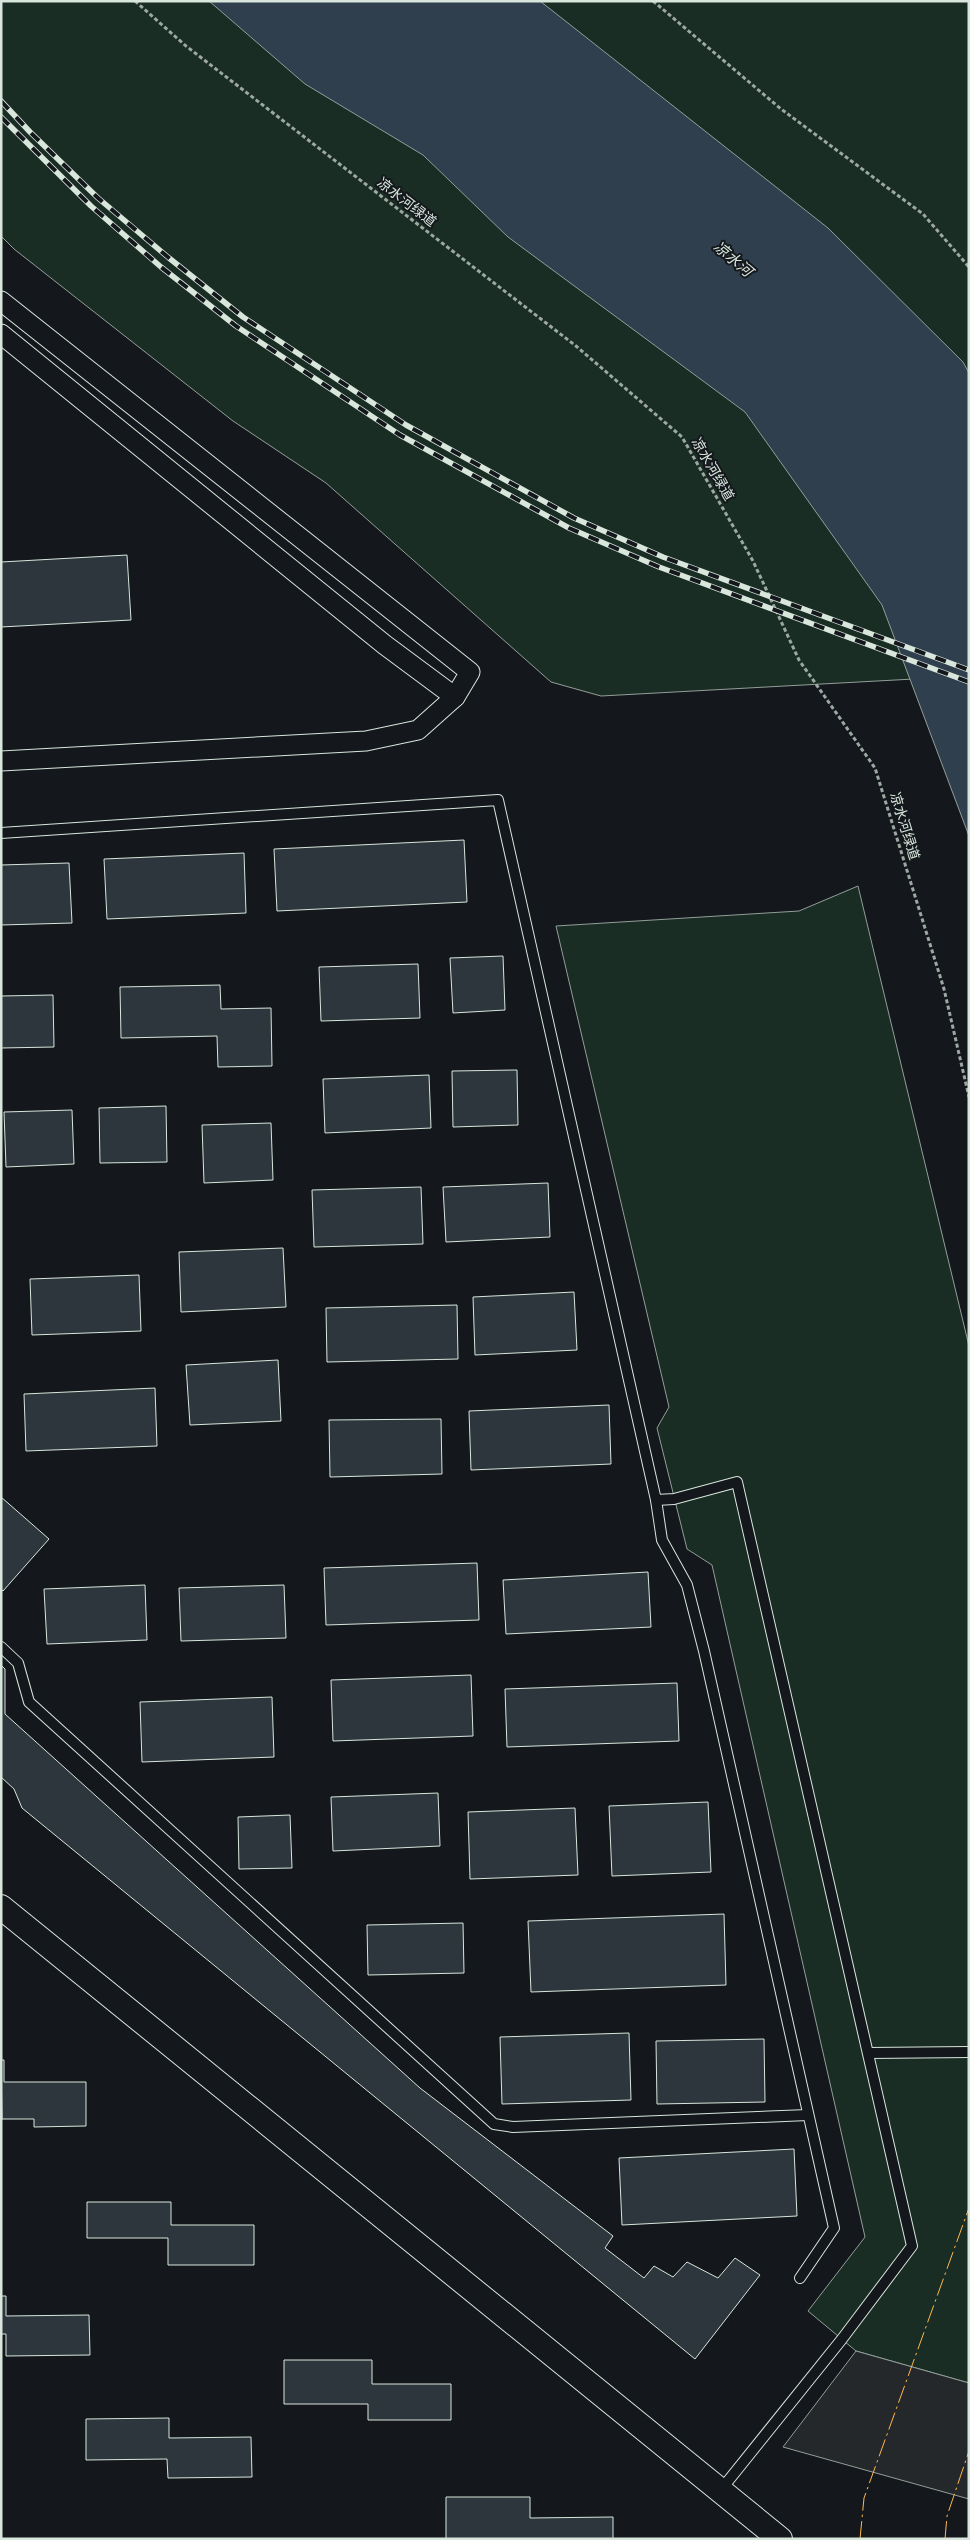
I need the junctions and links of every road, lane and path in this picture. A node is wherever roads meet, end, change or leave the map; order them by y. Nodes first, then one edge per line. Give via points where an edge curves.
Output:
1 (135, 1) edge
2 (653, 1) edge
3 (969, 267) edge
4 (1, 301) edge
5 (1, 334) edge
6 (455, 698) junction
7 (1, 761) edge
8 (1, 833) edge
9 (969, 1096) edge
10 (656, 1500) junction
11 (1, 1647) edge
12 (1, 1907) edge
13 (969, 2052) edge
14 (869, 2053) junction
15 (808, 2115) junction
16 (800, 2278) dead end
17 (720, 2490) junction
18 (780, 2539) edge

1 - 9 path, 凉水河绿道 via 186,46 576,346 682,437 753,560 799,660 875,768 944,989
2 - 3 path via 781,109 923,214
4 - 6 street via 470,672
5 - 6 street
6 - 7 street via 418,730 366,742
8 - 10 lane via 498,800
10 - 14 lane via 674,1499 737,1482
10 - 15 lane via 662,1540 687,1585 704,1651
11 - 15 lane via 18,1663 29,1702 494,2124 513,2127
12 - 17 street
13 - 14 lane
14 - 17 lane via 912,2246
15 - 16 lane via 834,2228
17 - 18 street

